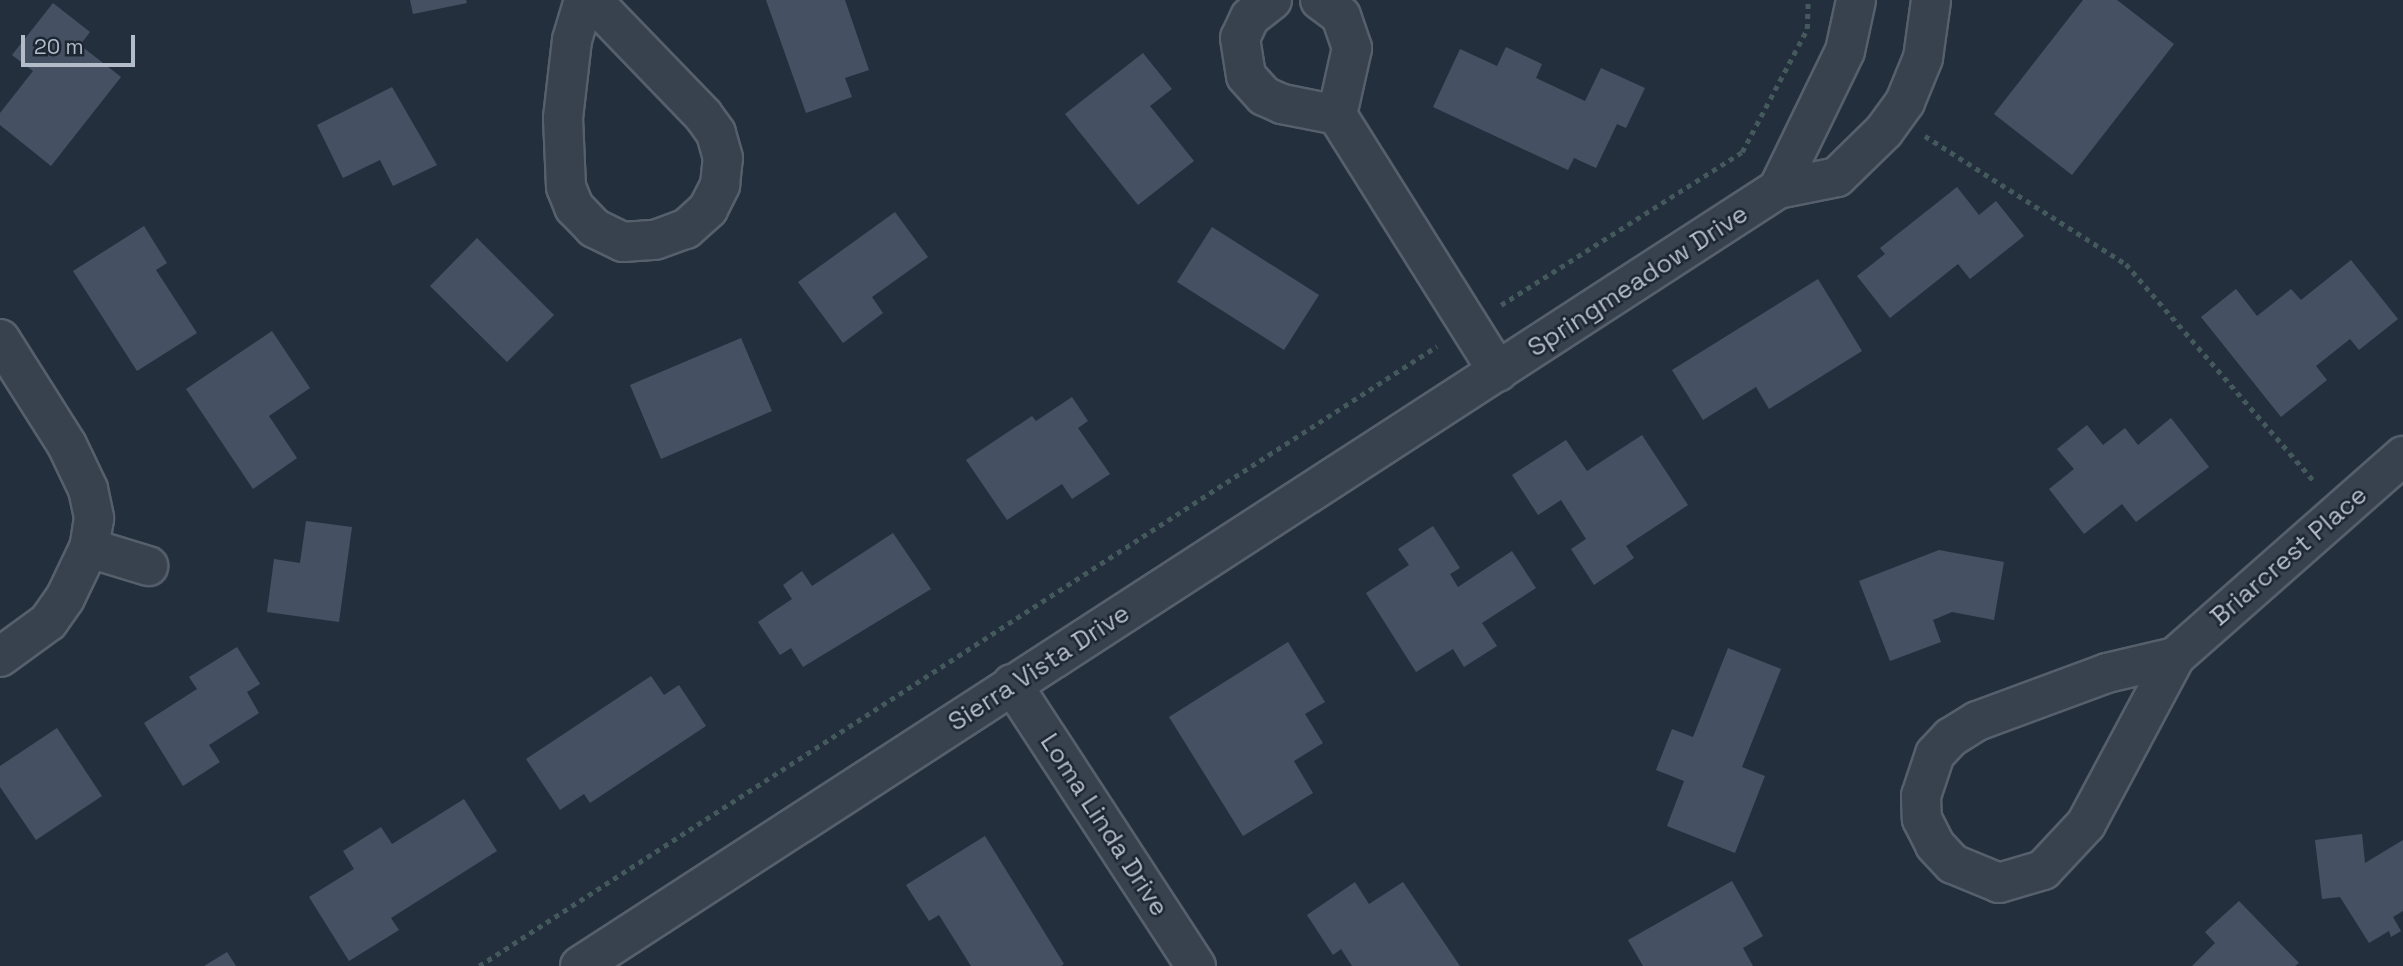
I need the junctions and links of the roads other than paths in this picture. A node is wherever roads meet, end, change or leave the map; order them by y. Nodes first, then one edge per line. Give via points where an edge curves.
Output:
1 (584, 0) edge
2 (592, 0) edge
3 (1272, 0) edge
4 (1320, 0) edge
5 (1856, 0) edge
6 (1931, 0) edge
7 (1337, 115) junction
8 (1778, 189) junction
9 (0, 339) edge
10 (1498, 372) junction
11 (2403, 456) edge
12 (89, 548) junction
13 (148, 566) dead end
14 (0, 657) edge
15 (2175, 657) junction
16 (1012, 684) junction
17 (580, 966) edge
18 (1196, 966) edge

1 - 2 street via 572,40 563,118 566,187 574,207 594,228 623,242 655,240 686,229 708,209 720,185 720,146 703,115
3 - 7 street via 1250,17 1240,38 1245,76 1264,96 1282,104
4 - 7 street via 1341,16 1350,41
5 - 8 street via 1845,51
6 - 8 street, Springmeadow Drive via 1923,58 1894,117 1837,177
7 - 10 street
8 - 10 street, Springmeadow Drive
9 - 12 street via 67,444 88,489 94,517
10 - 16 street, Sierra Vista Drive
11 - 15 street, Briarcrest Place
12 - 13 street
12 - 14 street via 48,622
15 - 15 street, Briarcrest Place via 2107,673 1977,721 1951,737 1935,754 1921,796 1922,819 1935,845 1953,864 1999,883 2043,870 2086,824
16 - 17 street, Sierra Vista Drive
16 - 18 street, Loma Linda Drive

